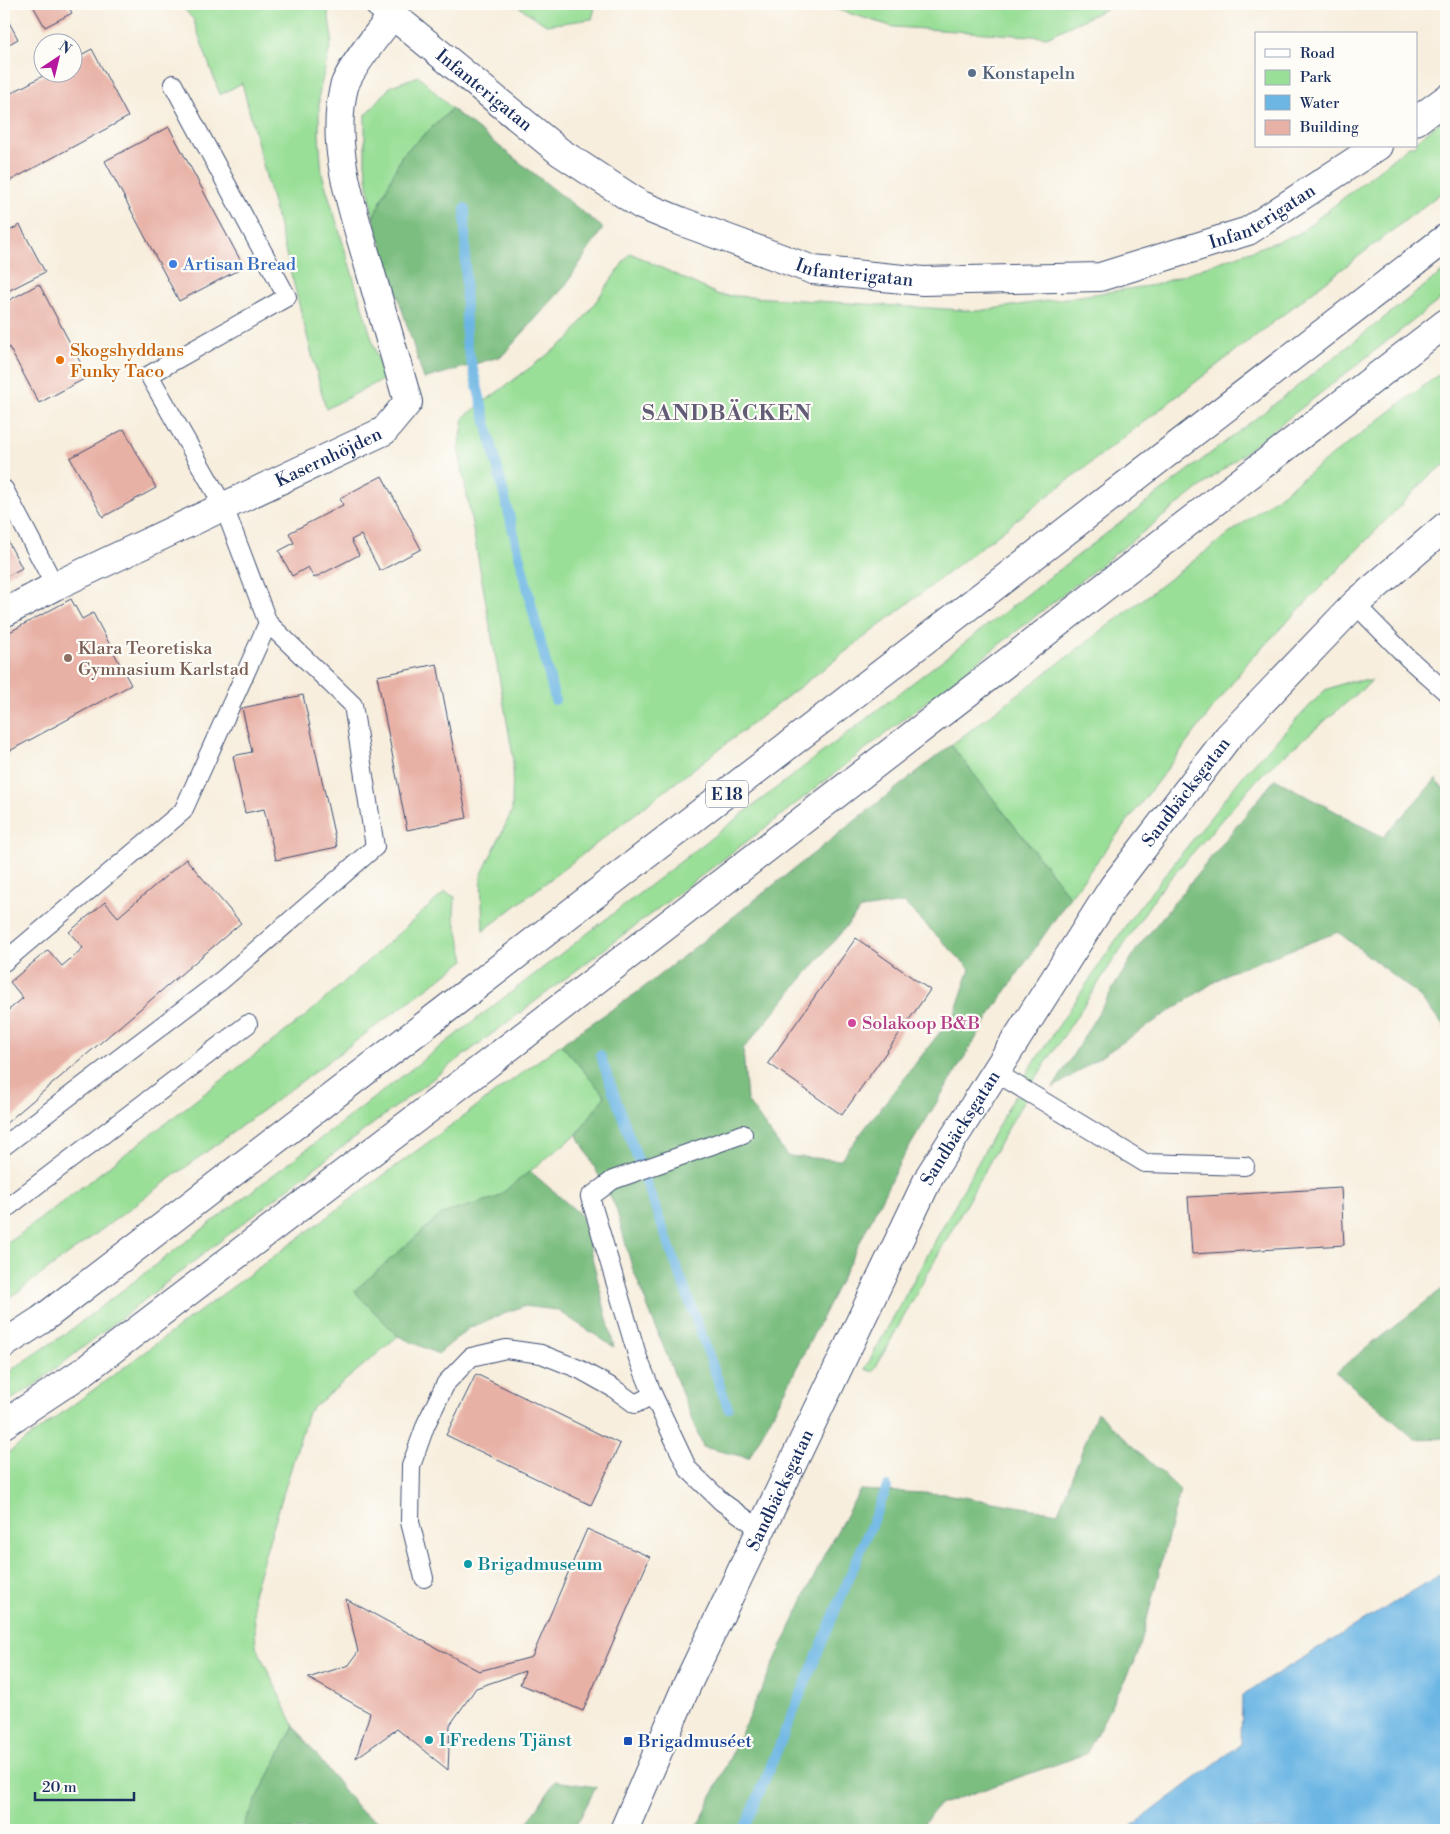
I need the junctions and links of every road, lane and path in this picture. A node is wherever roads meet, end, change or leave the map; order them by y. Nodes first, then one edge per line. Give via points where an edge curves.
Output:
1 (390, 7) edge
2 (174, 84) dead end
3 (1446, 99) edge
4 (1418, 120) edge
5 (1375, 148) edge
6 (1446, 238) edge
7 (1446, 323) edge
8 (4, 489) edge
9 (224, 507) junction
10 (1446, 526) edge
11 (55, 586) junction
12 (1355, 604) junction
13 (4, 613) edge
14 (268, 623) junction
15 (1446, 692) edge
16 (4, 962) edge
17 (248, 1024) dead end
18 (995, 1072) junction
19 (743, 1134) dead end
20 (4, 1146) edge
21 (1246, 1166) dead end
22 (4, 1210) edge
23 (4, 1344) edge
24 (653, 1395) junction
25 (4, 1424) edge
26 (760, 1529) junction
27 (424, 1578) dead end
28 (624, 1830) edge

1 - 5 main road, Infanterigatan via 560,152 641,205 814,270 923,281 1100,277 1248,231
1 - 9 main road, Kasernhöjden via 345,86 339,120 349,195 408,402 384,431
2 - 9 lane via 287,297 149,374
3 - 4 main road
6 - 23 main road, E 18 via 414,1035 49,1314
7 - 25 main road via 478,1071 84,1371
8 - 11 lane
9 - 11 main road, Kasernhöjden
9 - 14 lane
10 - 12 main road, Sandbäcksgatan
11 - 13 main road, Kasernhöjden
12 - 15 lane
12 - 18 main road, Sandbäcksgatan via 1228,737 1113,887
14 - 16 lane via 183,811
14 - 20 lane via 353,705 375,847 222,980
17 - 22 lane
18 - 21 lane via 1145,1162
18 - 26 main road, Sandbäcksgatan via 930,1175
19 - 24 lane via 613,1180 590,1197 638,1358
24 - 26 lane via 688,1469 722,1502
24 - 27 lane via 635,1404 579,1369 541,1354 506,1349 471,1357 446,1383 411,1466 410,1522
26 - 28 main road, Sandbäcksgatan

